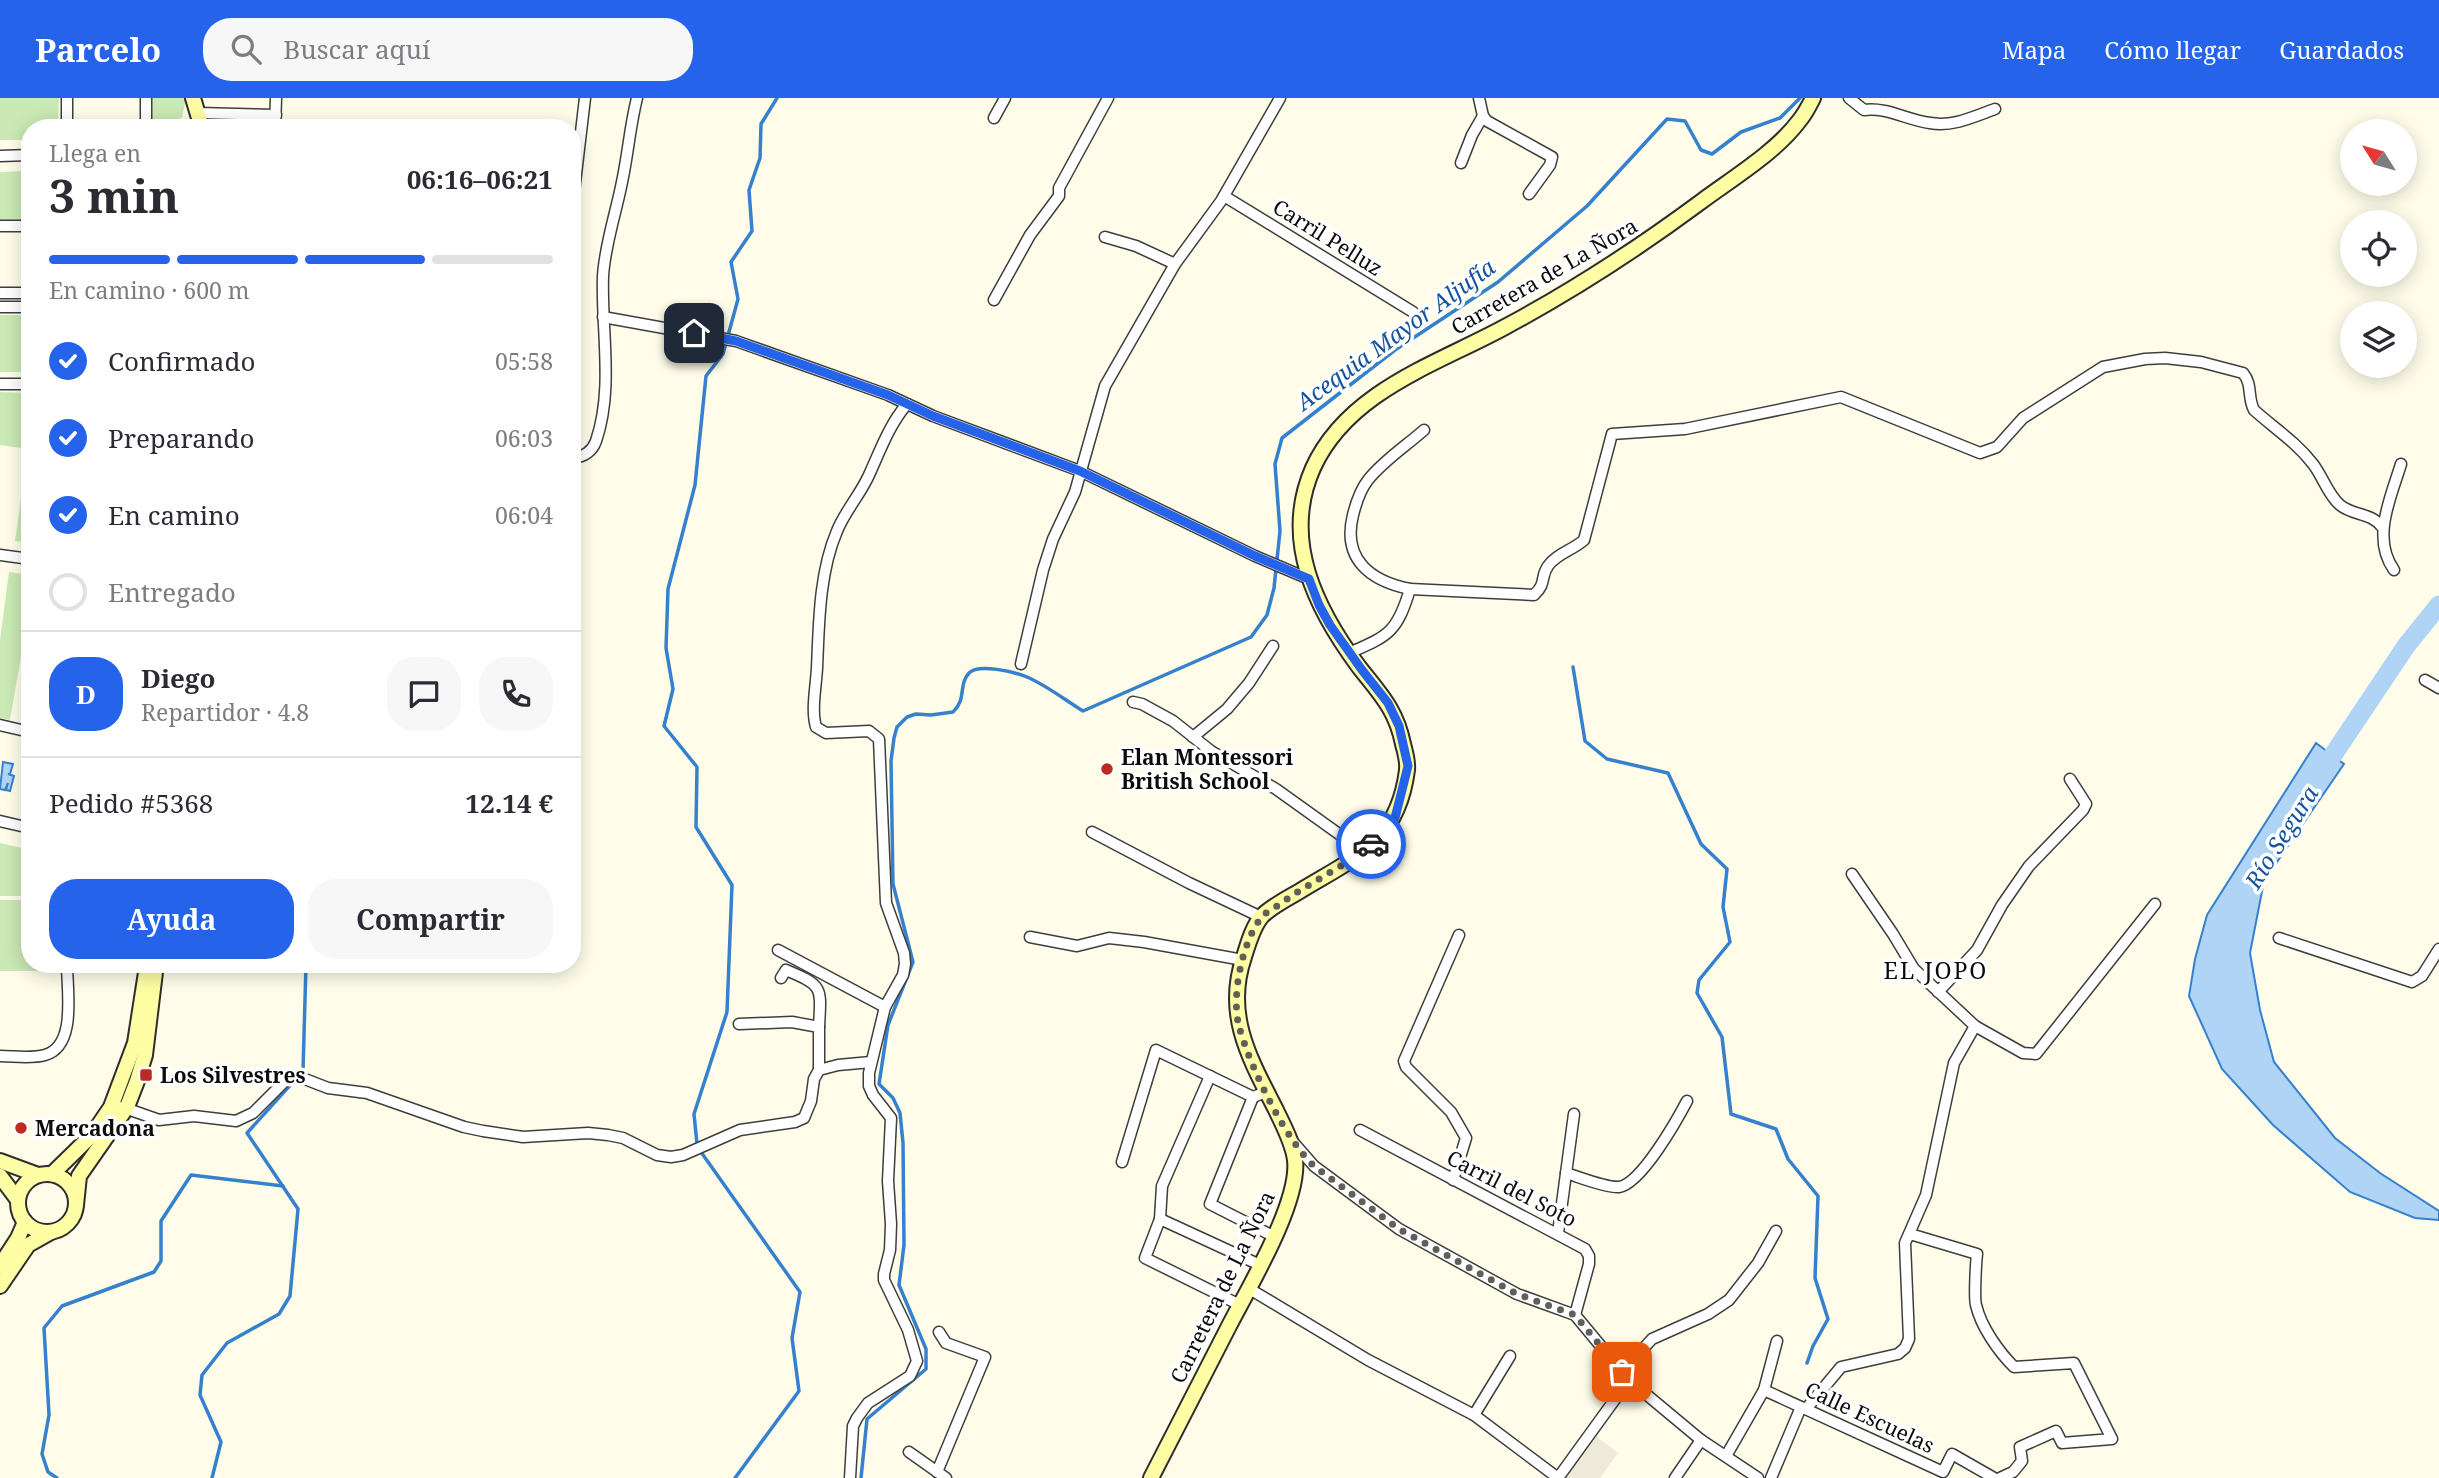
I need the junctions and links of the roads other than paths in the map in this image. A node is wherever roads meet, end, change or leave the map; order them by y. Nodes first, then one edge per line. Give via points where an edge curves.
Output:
1 (66, 98) edge
2 (146, 98) edge
3 (193, 98) edge
4 (276, 98) edge
5 (585, 98) edge
6 (637, 98) edge
7 (1005, 98) edge
8 (1108, 98) edge
9 (1280, 98) edge
10 (1479, 98) edge
11 (1813, 98) edge
12 (1849, 98) edge
13 (1995, 109) dead end
14 (276, 115) junction
15 (1483, 116) junction
16 (994, 118) dead end
17 (66, 119) edge
18 (146, 119) edge
19 (199, 119) edge
20 (233, 119) edge
21 (276, 119) edge
22 (581, 132) edge
23 (21, 155) edge
24 (0, 156) edge
25 (1461, 163) dead end
26 (1530, 194) dead end
27 (1224, 196) junction
28 (0, 226) edge
29 (21, 226) edge
30 (1105, 237) dead end
31 (1175, 264) junction
32 (0, 293) edge
33 (21, 293) edge
34 (995, 300) dead end
35 (0, 307) edge
36 (21, 307) edge
37 (1413, 312) dead end
38 (603, 317) junction
39 (0, 384) edge
40 (21, 384) edge
41 (907, 404) junction
42 (1424, 430) dead end
43 (581, 456) edge
44 (2401, 464) dead end
45 (1080, 471) junction
46 (2382, 527) junction
47 (0, 555) edge
48 (21, 558) edge
49 (2394, 570) dead end
50 (1309, 579) junction
51 (1410, 589) junction
52 (1273, 646) dead end
53 (1349, 653) junction
54 (1021, 664) dead end
55 (2425, 680) dead end
56 (2439, 688) edge
57 (1133, 702) dead end
58 (0, 725) edge
59 (21, 730) edge
60 (1193, 737) junction
61 (2070, 779) dead end
62 (0, 821) edge
63 (21, 826) edge
64 (1093, 832) dead end
65 (1364, 852) junction
66 (1852, 874) dead end
67 (2155, 904) dead end
68 (1261, 917) junction
69 (1459, 935) dead end
70 (1030, 937) dead end
71 (2279, 937) dead end
72 (2439, 949) edge
73 (778, 950) dead end
74 (1243, 960) junction
75 (67, 973) edge
76 (146, 973) edge
77 (155, 973) edge
78 (781, 978) dead end
79 (1938, 992) junction
80 (885, 1006) junction
81 (739, 1024) dead end
82 (1975, 1026) junction
83 (819, 1027) junction
84 (0, 1056) edge
85 (871, 1062) junction
86 (820, 1070) junction
87 (1210, 1076) junction
88 (1260, 1095) junction
89 (1687, 1101) dead end
90 (111, 1107) junction
91 (127, 1107) junction
92 (1574, 1114) dead end
93 (1284, 1129) junction
94 (1360, 1130) dead end
95 (0, 1161) edge
96 (1122, 1162) dead end
97 (1314, 1166) junction
98 (1566, 1173) junction
99 (45, 1175) junction
100 (0, 1176) edge
101 (1453, 1180) junction
102 (1292, 1189) junction
103 (18, 1200) junction
104 (76, 1205) junction
105 (1160, 1219) junction
106 (24, 1222) junction
107 (55, 1231) junction
108 (1776, 1231) dead end
109 (1558, 1233) junction
110 (1910, 1234) junction
111 (1273, 1236) junction
112 (1260, 1265) junction
113 (0, 1266) edge
114 (0, 1286) edge
115 (1248, 1288) junction
116 (1240, 1305) junction
117 (1575, 1315) junction
118 (939, 1332) dead end
119 (1777, 1341) dead end
120 (1510, 1356) dead end
121 (1626, 1376) junction
122 (1764, 1390) junction
123 (1803, 1408) junction
124 (1474, 1415) junction
125 (1701, 1440) junction
126 (909, 1452) dead end
127 (1726, 1456) junction
128 (942, 1475) edge
129 (1941, 1475) edge
130 (850, 1478) edge
131 (1152, 1478) edge
132 (1558, 1478) edge
133 (1675, 1478) edge
134 (1758, 1478) edge
135 (1771, 1478) edge
136 (1994, 1478) edge
137 (2000, 1478) edge

1 - 17 street
2 - 18 street
3 - 19 main road
4 - 14 street
5 - 22 street
6 - 38 street via 605,261
7 - 16 street
8 - 34 street via 1059,188 1059,197 1031,235
9 - 27 street
10 - 15 street
11 - 50 main road, Carretera de La Ñora via 1798,123 1753,165 1644,244 1506,327 1416,370 1343,424 1314,466 1305,490 1300,518
12 - 13 street via 1864,110 1877,108 1930,123 1956,123
14 - 20 street
14 - 21 street
15 - 25 street
15 - 26 street via 1552,157
23 - 24 street
27 - 31 street
27 - 37 street, Carril Pelluz
28 - 29 street
30 - 31 street
31 - 45 street via 1105,387
32 - 33 street
35 - 36 street
38 - 41 street via 736,341
38 - 43 street via 602,417 595,444
39 - 40 street
41 - 45 street
41 - 80 street via 835,534 820,607 815,712 820,731 869,731 879,739 886,902 905,964
42 - 51 street via 1367,481 1356,502 1350,536 1361,566 1388,585
44 - 46 street
45 - 50 street
45 - 54 street via 1043,570
46 - 49 street
46 - 51 street via 2372,517 2338,504 2296,444 2254,410 2251,386 2243,373 2201,362 2146,359 2103,367 2023,418 1997,447 1980,453 1841,397 1685,429 1612,433 1584,540 1547,567 1542,588 1534,595
47 - 48 street
50 - 53 main road, Carretera de La Ñora via 1319,605
51 - 53 street via 1393,629 1384,638
52 - 60 street via 1227,709
53 - 65 main road, Carretera de La Ñora via 1388,703 1399,726 1408,766 1395,818
55 - 56 street
57 - 60 street via 1173,721
58 - 59 street
60 - 65 street
61 - 79 street via 2086,804 2083,810 2029,866 1977,950
62 - 63 street
64 - 68 street
65 - 68 main road, Carretera de La Ñora
66 - 79 street via 1914,970
67 - 82 street via 2036,1054 2023,1054
68 - 74 main road, Carretera de La Ñora
69 - 101 street via 1404,1061 1451,1112 1466,1138
70 - 74 street via 1077,946 1109,939 1144,942
71 - 72 street via 2412,982 2422,976
73 - 80 street
74 - 88 main road, Carretera de La Ñora via 1238,979 1238,1025
75 - 84 street via 67,1026 56,1050 45,1055
76 - 90 main road via 135,1043
77 - 91 main road via 145,1055
78 - 83 street via 786,970 813,981 821,993
79 - 82 street
80 - 85 street
81 - 83 street via 792,1022
82 - 110 street via 1954,1063 1926,1195
83 - 86 street
85 - 86 street
85 - 130 street via 869,1086 891,1118 890,1250 884,1280 917,1361 911,1376 868,1403 857,1418
86 - 91 street via 804,1118 740,1130 671,1157 608,1135 523,1137 483,1131 300,1077 289,1077 253,1113 236,1121 194,1116 159,1120
87 - 88 street
87 - 96 street via 1156,1050
87 - 105 street via 1162,1186
88 - 93 main road, Carretera de La Ñora
88 - 111 street via 1210,1205
89 - 98 street via 1666,1140 1627,1184 1616,1187
90 - 91 street
90 - 99 main road via 92,1135
91 - 104 main road via 79,1176
92 - 98 street
93 - 97 street
93 - 102 main road, Carretera de La Ñora via 1295,1158
94 - 101 street, Carril del Soto
95 - 99 main road
97 - 102 street via 1304,1169
97 - 117 street via 1399,1229 1517,1294
98 - 109 street
99 - 103 main road via 24,1185
99 - 104 main road via 67,1182
100 - 103 main road
101 - 109 street, Carril del Soto
102 - 111 main road, Carretera de La Ñora
103 - 106 main road
104 - 107 main road via 69,1221
105 - 112 street
105 - 116 street via 1145,1258
106 - 107 main road via 38,1231
106 - 113 main road
107 - 114 main road via 29,1245
108 - 121 street via 1729,1300 1652,1339
109 - 117 street, Carril del Soto via 1579,1244 1589,1256
110 - 123 street via 1905,1243 1906,1348 1898,1354 1841,1367
110 - 137 street via 1977,1254 1975,1302 2006,1359 2014,1367 2074,1363 2112,1438 2062,1443 2056,1431 2020,1447 2022,1461
111 - 112 main road, Carretera de La Ñora
112 - 115 main road, Carretera de La Ñora
115 - 116 main road, Carretera de La Ñora
115 - 124 street via 1368,1360
116 - 131 main road, Carretera de La Ñora
117 - 121 street
118 - 128 street via 946,1343 985,1357
119 - 122 street
120 - 124 street
121 - 125 street
121 - 132 street
122 - 123 street, Calle Escuelas
122 - 127 street
123 - 129 street, Calle Escuelas
123 - 135 street
124 - 132 street
125 - 127 street
125 - 133 street
126 - 128 street
127 - 134 street
129 - 136 street, Calle Escuelas via 1952,1454

